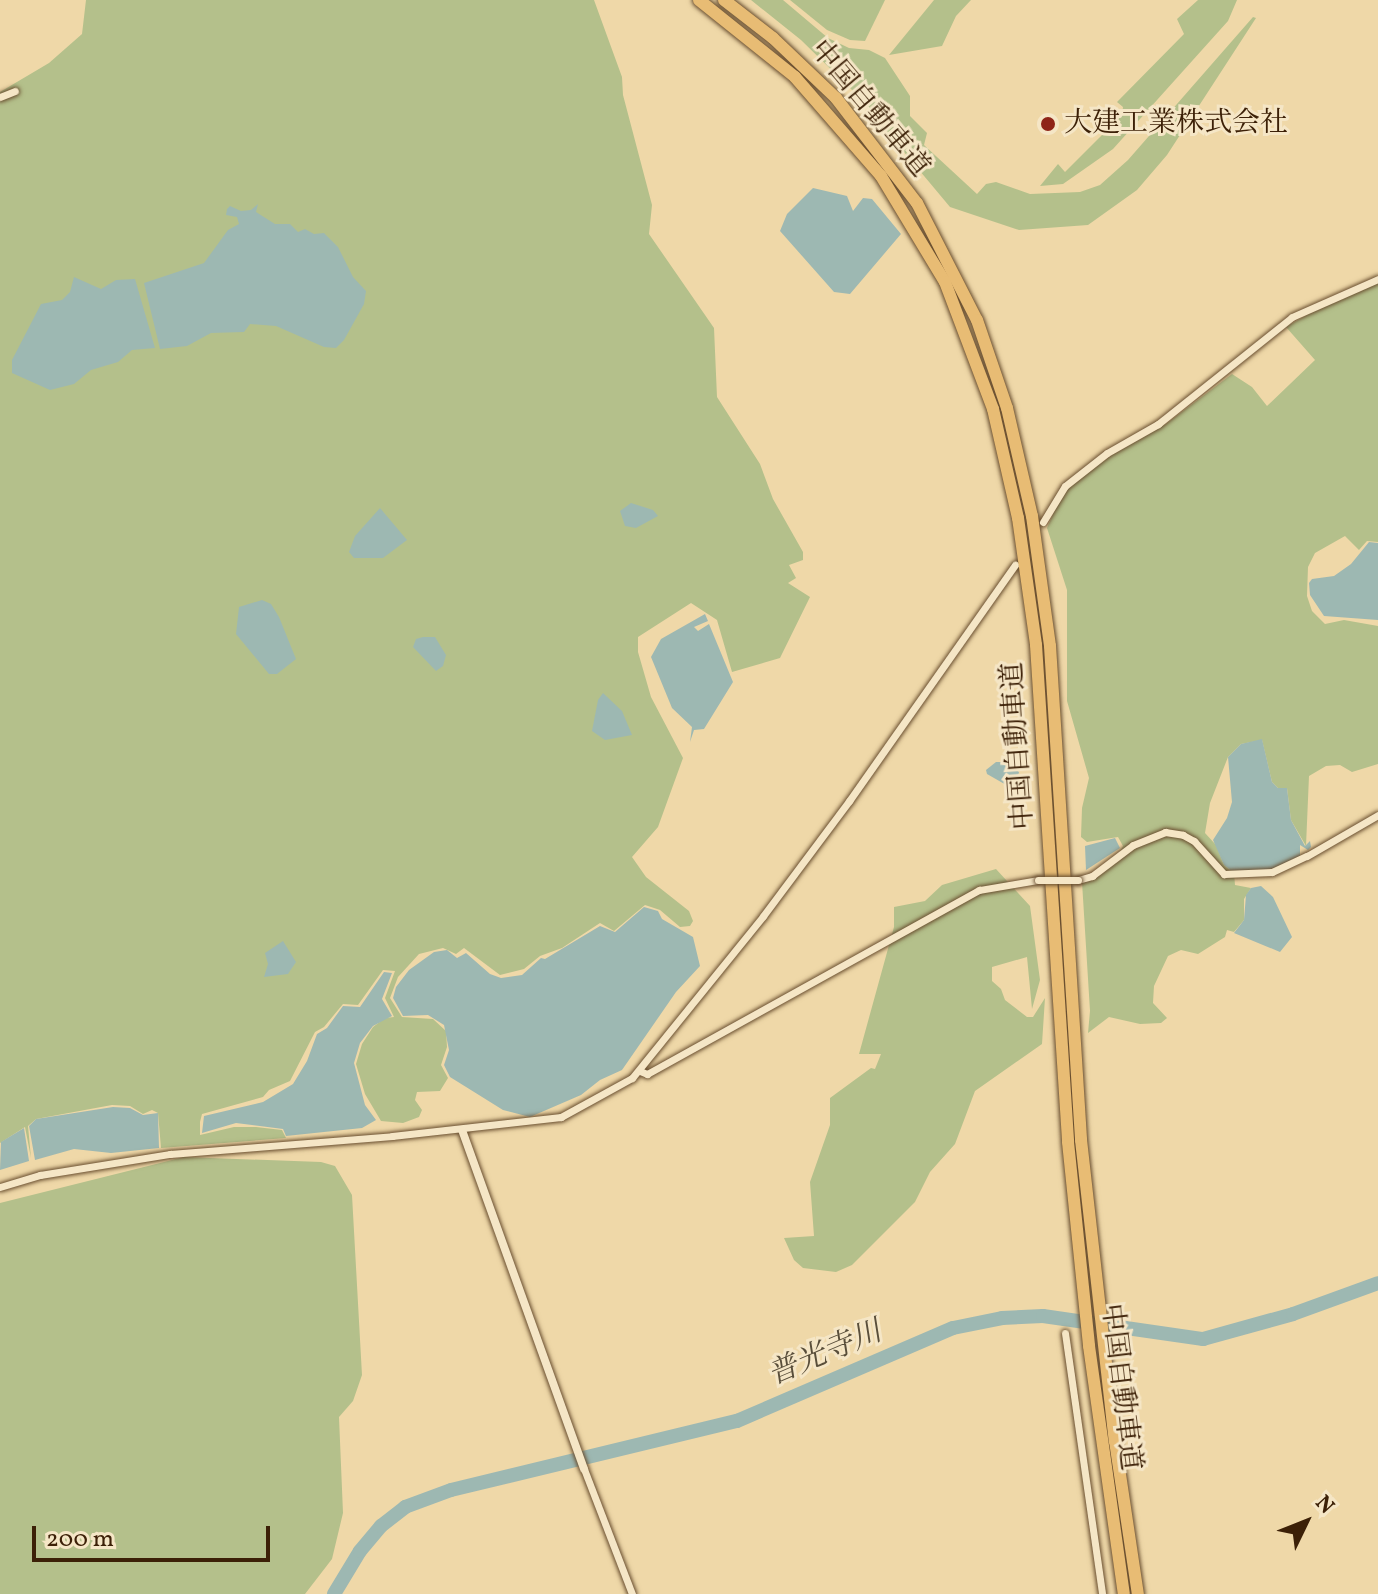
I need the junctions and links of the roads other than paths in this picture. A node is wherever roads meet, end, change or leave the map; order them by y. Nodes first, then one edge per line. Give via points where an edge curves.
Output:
1 (699, 0) edge
2 (724, 0) edge
3 (15, 91) dead end
4 (0, 97) edge
5 (1378, 279) edge
6 (1043, 522) dead end
7 (1015, 565) dead end
8 (1378, 815) edge
9 (640, 1071) junction
10 (462, 1130) junction
11 (0, 1187) edge
12 (1065, 1333) dead end
13 (584, 1469) joint
14 (632, 1594) edge
15 (1102, 1594) edge
16 (1124, 1594) edge
17 (1138, 1594) edge

1 - 16 highway, 中国自動車道 via 795,77 881,176 945,282 993,409 1018,518 1036,645 1062,1068 1089,1346
2 - 17 highway, 中国自動車道 via 805,66 917,203 959,279 1007,408 1032,516 1050,646 1075,1061 1103,1347
3 - 4 street
5 - 6 street via 1292,317 1158,424 1107,453 1065,486
7 - 9 street via 849,801
8 - 9 street, bridge via 1307,856 1263,874 1224,874 1194,841 1165,832 1133,845 1092,876 979,890 647,1074
9 - 10 street via 561,1117
10 - 11 street via 170,1154 40,1175
10 - 13 street
12 - 15 street
13 - 14 street

